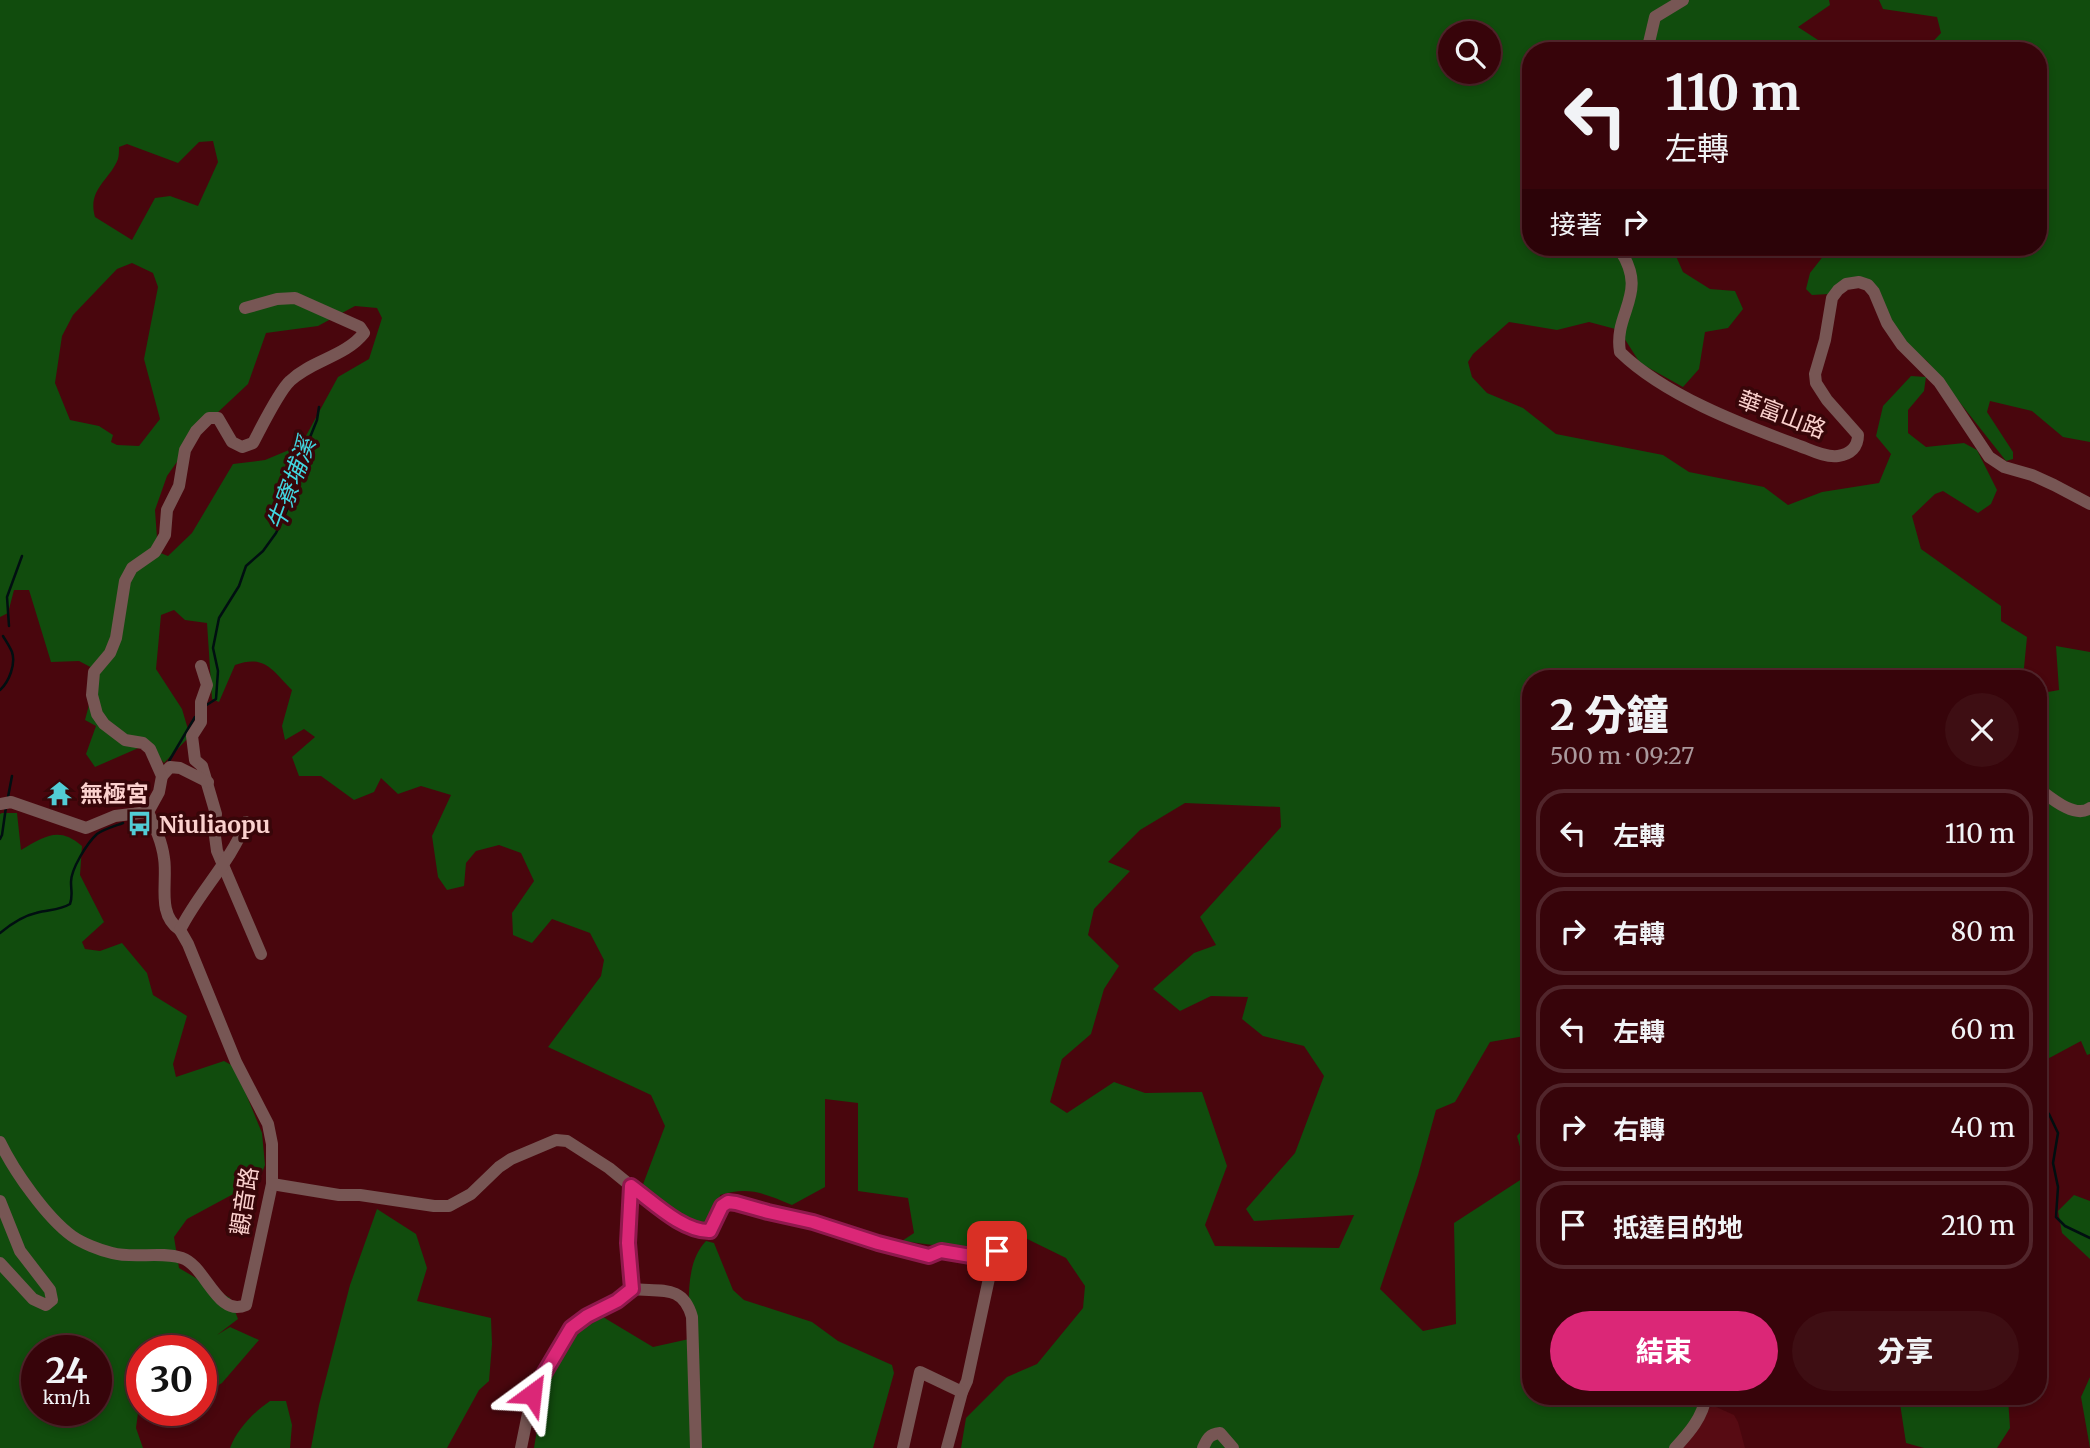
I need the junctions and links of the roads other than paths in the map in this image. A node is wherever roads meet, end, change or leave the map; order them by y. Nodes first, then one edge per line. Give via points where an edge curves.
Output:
1 (1682, 0) edge
2 (1649, 42) edge
3 (1624, 256) edge
4 (245, 308) dead end
5 (2090, 504) edge
6 (201, 666) dead end
7 (162, 776) junction
8 (208, 782) junction
9 (2047, 794) edge
10 (5, 803) edge
11 (2090, 808) edge
12 (148, 812) junction
13 (246, 822) dead end
14 (222, 865) junction
15 (180, 930) junction
16 (261, 954) dead end
17 (0, 1142) edge
18 (272, 1184) junction
19 (631, 1186) junction
20 (0, 1201) edge
21 (1002, 1245) dead end
22 (991, 1262) junction
23 (0, 1263) edge
24 (632, 1289) junction
25 (961, 1392) junction
26 (1705, 1405) edge
27 (521, 1448) edge
28 (696, 1448) edge
29 (903, 1448) edge
30 (947, 1448) edge
31 (1203, 1448) edge
32 (1233, 1448) edge
33 (1675, 1448) edge

1 - 2 street via 1655,17
3 - 5 street, 華富山路 via 1632,274 1632,294 1618,340 1620,352 1684,396 1818,453 1836,457 1852,451 1858,435 1816,383 1815,374 1832,298 1846,285 1859,282 1874,292 1902,345 1939,382 1989,457
4 - 7 street via 295,298 360,327 364,333 357,342 288,382 253,443 242,447 232,442 218,418 209,418 196,431 185,450 164,535 155,552 132,568 125,581 116,638 94,672 92,695 104,724 125,740 150,749
6 - 8 street via 207,685 201,722 192,736 195,760
7 - 8 street via 170,766
7 - 12 street
8 - 14 street
9 - 11 street via 2078,812
10 - 12 street via 86,828 115,816
12 - 15 street, 觀音路 via 165,862 164,903
13 - 14 street
14 - 15 street
14 - 16 street
15 - 18 street, 觀音路 via 236,1062 268,1124
17 - 18 street, 觀音路 via 26,1184 74,1237 113,1254 183,1258 229,1307 238,1309 246,1305
18 - 19 street via 449,1206 471,1194 511,1159 556,1140 576,1145
19 - 22 street via 658,1208 698,1230 710,1231 728,1202 929,1256 941,1251
19 - 24 street via 628,1243
20 - 23 street via 20,1251 50,1290 52,1300 46,1305 33,1299
21 - 22 street
22 - 25 street
24 - 27 street via 571,1328 532,1394
24 - 28 street via 679,1294 688,1303
25 - 29 street via 920,1372
25 - 30 street
26 - 33 street
31 - 32 street via 1207,1438 1220,1433

